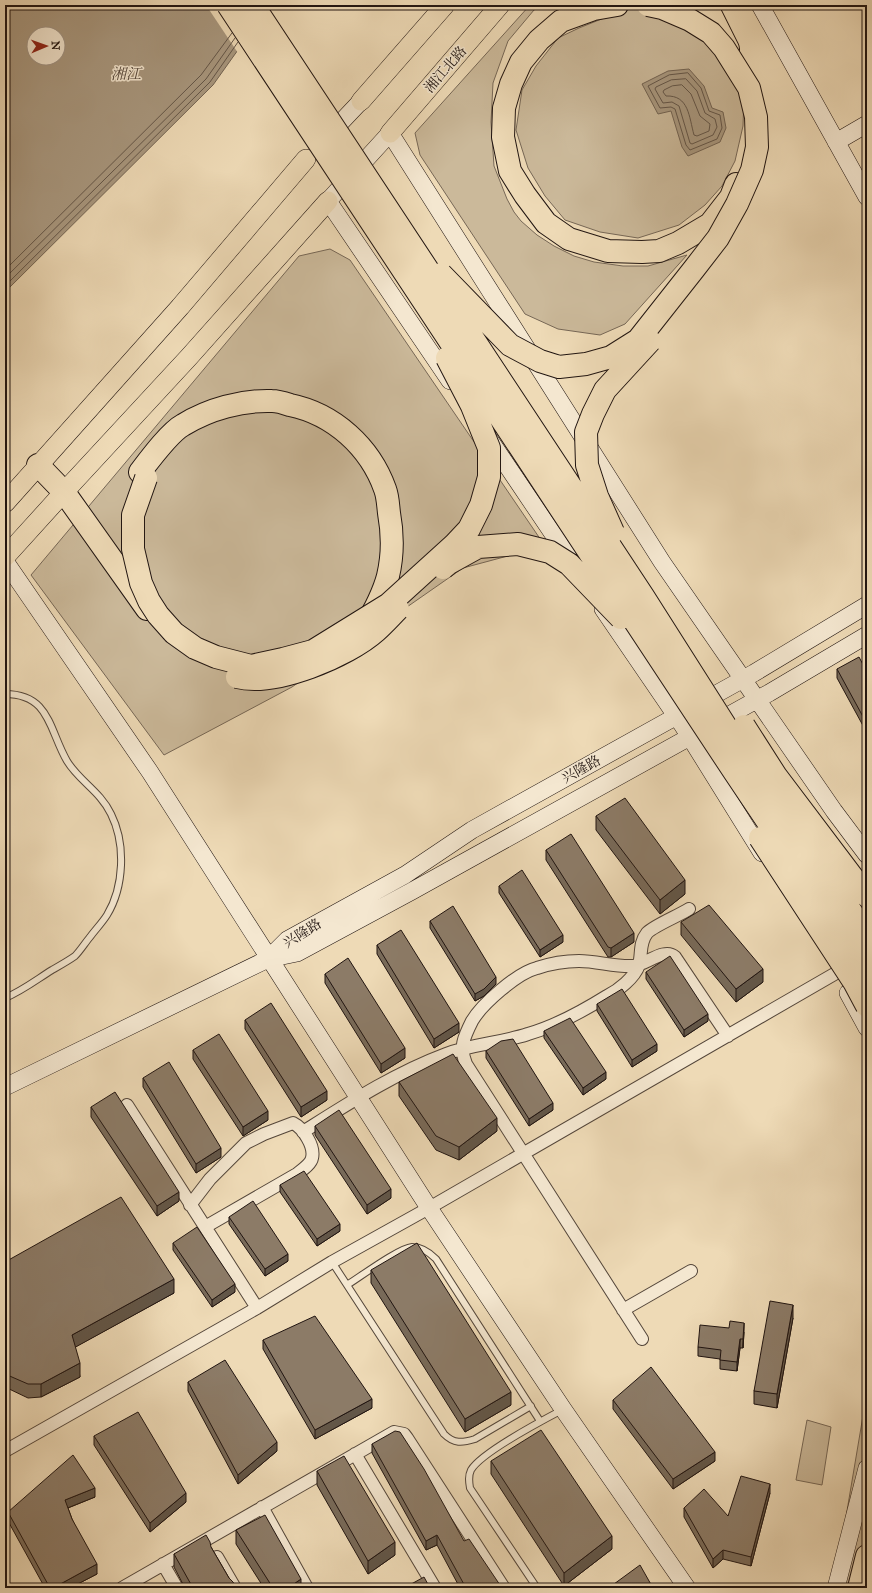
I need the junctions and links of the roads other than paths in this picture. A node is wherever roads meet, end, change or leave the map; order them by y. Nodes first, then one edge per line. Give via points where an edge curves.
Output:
1 (228, 5) edge
2 (253, 5) edge
3 (445, 5) edge
4 (500, 5) edge
5 (576, 5) edge
6 (617, 5) edge
7 (648, 5) edge
8 (684, 5) edge
9 (706, 5) edge
10 (713, 5) edge
11 (760, 5) edge
12 (361, 101) joint
13 (867, 124) edge
14 (390, 133) junction
15 (836, 142) junction
16 (306, 159) joint
17 (867, 197) edge
18 (328, 201) junction
19 (413, 248) junction
20 (660, 254) junction
21 (407, 276) junction
22 (41, 462) junction
23 (68, 486) junction
24 (5, 503) edge
25 (607, 518) junction
26 (5, 557) edge
27 (5, 560) edge
28 (643, 596) junction
29 (867, 605) edge
30 (612, 609) junction
31 (159, 618) junction
32 (867, 635) edge
33 (666, 668) junction
34 (743, 679) junction
35 (5, 694) edge
36 (758, 700) junction
37 (676, 716) junction
38 (690, 738) junction
39 (742, 768) junction
40 (867, 855) edge
41 (867, 896) edge
42 (689, 910) dead end
43 (867, 935) edge
44 (867, 955) edge
45 (268, 959) junction
46 (639, 965) junction
47 (837, 973) junction
48 (864, 988) edge
49 (5, 998) edge
50 (867, 1028) edge
51 (728, 1036) junction
52 (462, 1048) junction
53 (5, 1087) edge
54 (358, 1097) junction
55 (127, 1105) dead end
56 (303, 1132) junction
57 (523, 1153) junction
58 (190, 1205) junction
59 (429, 1208) junction
60 (205, 1227) junction
61 (332, 1262) junction
62 (691, 1271) dead end
63 (347, 1285) junction
64 (257, 1308) junction
65 (623, 1310) junction
66 (642, 1339) dead end
67 (531, 1406) junction
68 (563, 1409) junction
69 (540, 1421) junction
70 (5, 1451) edge
71 (355, 1454) junction
72 (867, 1468) edge
73 (262, 1507) junction
74 (867, 1556) edge
75 (217, 1557) edge
76 (163, 1564) junction
77 (122, 1588) edge
78 (177, 1588) edge
79 (235, 1588) edge
80 (307, 1588) edge
81 (435, 1588) edge
82 (504, 1588) edge
83 (537, 1588) edge
84 (687, 1588) edge
85 (836, 1588) edge
86 (859, 1588) edge

1 - 21 highway, bridge
2 - 19 highway, bridge
3 - 12 main road
4 - 14 main road, 湘江北路
5 - 20 highway via 548,18 521,48 502,90 497,138 507,182 519,206 537,227 572,249 600,258 628,260
6 - 20 highway via 594,9 561,21 539,40 521,62 510,84 504,108 503,137 510,171 546,223 569,239 608,252
7 - 19 highway, bridge via 690,20 710,33 724,48 749,88 756,117 758,147 752,170 718,238 638,340 611,357 586,364 559,367 540,361 510,345 462,294
8 - 25 highway, bridge via 708,15 733,37 748,61 758,86 767,137 765,152 748,203 724,247 677,309 605,390 592,414 586,432 587,465
9 - 20 highway via 741,74 750,109 750,143 745,164 731,198 710,224
10 - 20 highway via 752,81 759,106 762,142 750,181 732,217 694,245
11 - 15 street
12 - 16 street
13 - 15 street
14 - 18 street
14 - 34 street via 662,562
15 - 17 street
16 - 22 main road via 180,307
18 - 23 main road via 189,357
18 - 37 street
19 - 28 highway, bridge
21 - 31 highway, bridge via 472,406 489,448 489,477 481,505 469,529 454,546 389,604 313,651 251,666 194,648 174,633 158,615 149,601 141,583 133,549 133,515 146,478 176,441 196,426 234,412 249,409 282,410 308,416 332,431 352,450 369,475 380,500 385,533 382,561 376,578 356,612 339,631 316,647 289,654 251,658 225,655 199,643 177,629
21 - 33 highway, bridge
22 - 23 highway
22 - 24 main road
23 - 26 main road
23 - 31 highway
25 - 28 highway, bridge
25 - 41 highway, bridge via 776,776
27 - 45 street via 150,772
28 - 39 highway, bridge
29 - 34 street, 兴隆路
30 - 31 highway, bridge via 569,564 550,552 518,544 478,547 449,563 376,631 348,650 295,673 273,678 247,679 196,662 165,642 148,619 135,594 122,547 122,523 128,501 140,472 181,425 217,409 246,402 273,401 302,407 343,430 369,456 386,490 393,534 392,561 384,588 368,620 349,636 309,661 286,668 251,673 200,658 182,646
30 - 33 highway, bridge
30 - 48 highway, bridge
32 - 36 street, 兴隆路
33 - 39 highway, bridge
34 - 36 street
34 - 37 street, 兴隆路
35 - 49 lane via 18,694 34,702 49,718 62,752 73,771 102,799 111,813 118,829 122,859 117,890 107,915 76,955 19,992
36 - 38 street, 兴隆路
36 - 40 street
37 - 38 street
37 - 45 street, 兴隆路 via 472,830 405,875 287,940
38 - 45 street, 兴隆路 via 297,953
38 - 47 street
39 - 41 highway, bridge
39 - 43 highway, bridge
39 - 48 highway, bridge
42 - 46 street via 648,931 642,944
44 - 47 street
45 - 53 street
45 - 54 street
46 - 51 street via 659,956 672,954
46 - 52 street via 626,983 608,996 549,1027 508,1039
46 - 52 street via 578,961 536,968 520,975 478,1012 464,1038
47 - 50 street
47 - 51 street
51 - 57 street
52 - 54 street via 417,1066
52 - 57 street via 466,1064
54 - 56 street
54 - 59 street
55 - 58 street
56 - 58 street via 293,1123 246,1143 210,1179
56 - 60 street via 312,1149 312,1158 307,1165 297,1174
57 - 59 street
57 - 65 street
58 - 60 street
59 - 61 street
59 - 68 street
60 - 64 street
61 - 63 lane
61 - 64 street
62 - 65 street
63 - 67 lane via 450,1440 465,1442 475,1439
63 - 67 lane via 405,1248 417,1247 426,1251 436,1259
64 - 70 street
65 - 66 street
67 - 69 lane
68 - 69 lane
68 - 84 street
69 - 83 lane via 479,1462 471,1470 468,1478 472,1492
71 - 73 street
71 - 81 street
71 - 82 street via 394,1432 404,1434
72 - 85 street
73 - 76 street
73 - 80 street
74 - 86 highway
75 - 79 street
76 - 77 street
76 - 78 street

